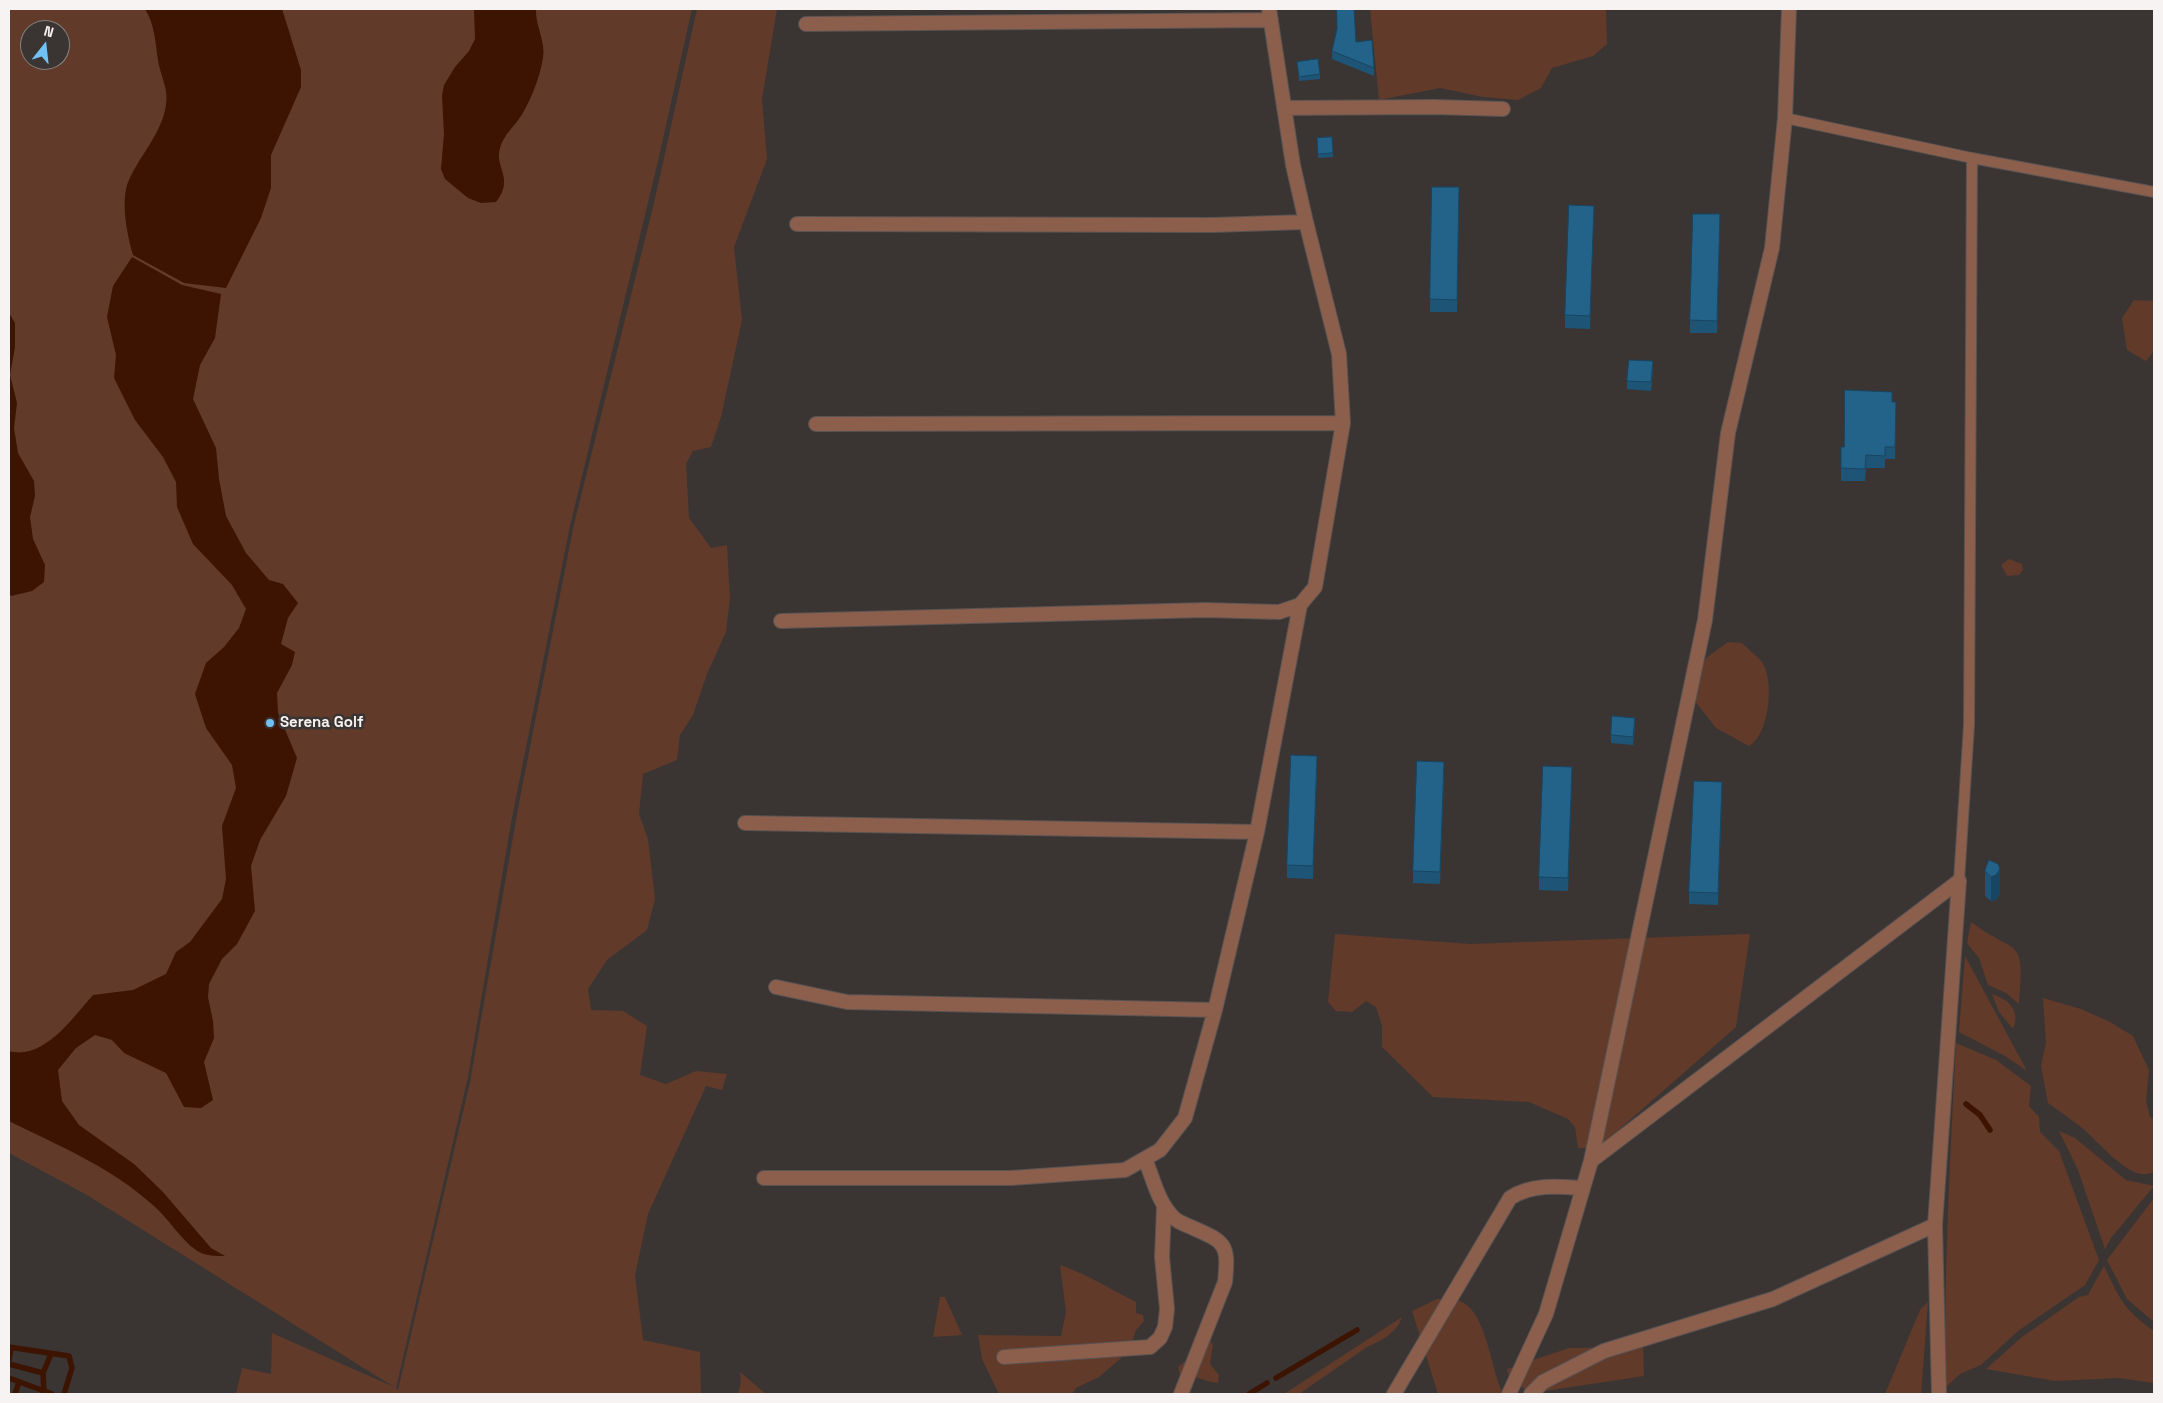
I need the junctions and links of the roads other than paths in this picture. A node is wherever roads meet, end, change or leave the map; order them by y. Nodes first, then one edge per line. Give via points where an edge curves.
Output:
1 (1789, 9) edge
2 (1270, 14) edge
3 (806, 24) dead end
4 (1284, 108) junction
5 (1503, 109) dead end
6 (1785, 118) junction
7 (1972, 158) junction
8 (2154, 192) edge
9 (1306, 222) junction
10 (797, 224) dead end
11 (1343, 423) junction
12 (816, 424) dead end
13 (1300, 605) junction
14 (781, 620) dead end
15 (745, 823) dead end
16 (1257, 832) junction
17 (1959, 882) junction
18 (776, 987) dead end
19 (1215, 1010) junction
20 (1145, 1159) junction
21 (1590, 1161) junction
22 (764, 1178) dead end
23 (1581, 1188) junction
24 (1164, 1207) junction
25 (1935, 1225) junction
26 (1004, 1357) dead end
27 (1181, 1394) edge
28 (1394, 1394) edge
29 (1509, 1394) edge
30 (1531, 1394) edge
31 (1939, 1394) edge

1 - 6 street
2 - 3 street
2 - 4 street
4 - 5 street
4 - 9 street
6 - 7 lane
6 - 21 street via 1772,248 1728,434 1706,620
7 - 8 lane
7 - 17 lane via 1969,725
9 - 10 street via 1212,225
9 - 11 street via 1339,354
11 - 12 street
11 - 13 street via 1315,587
13 - 14 street via 1279,612 1205,610
13 - 16 street
15 - 16 street
16 - 19 street
17 - 21 street
17 - 25 street
18 - 19 street via 847,1002
19 - 20 street via 1185,1118 1160,1150
20 - 22 street via 1125,1170 1011,1178
20 - 24 street
21 - 23 street
23 - 28 street via 1534,1188 1510,1198
23 - 29 street via 1546,1314
24 - 26 street via 1162,1257 1167,1308 1166,1327 1160,1338 1150,1347
24 - 27 street via 1175,1220 1216,1238 1225,1246 1227,1262 1225,1282
25 - 30 street via 1774,1299 1604,1351 1543,1382
25 - 31 street

